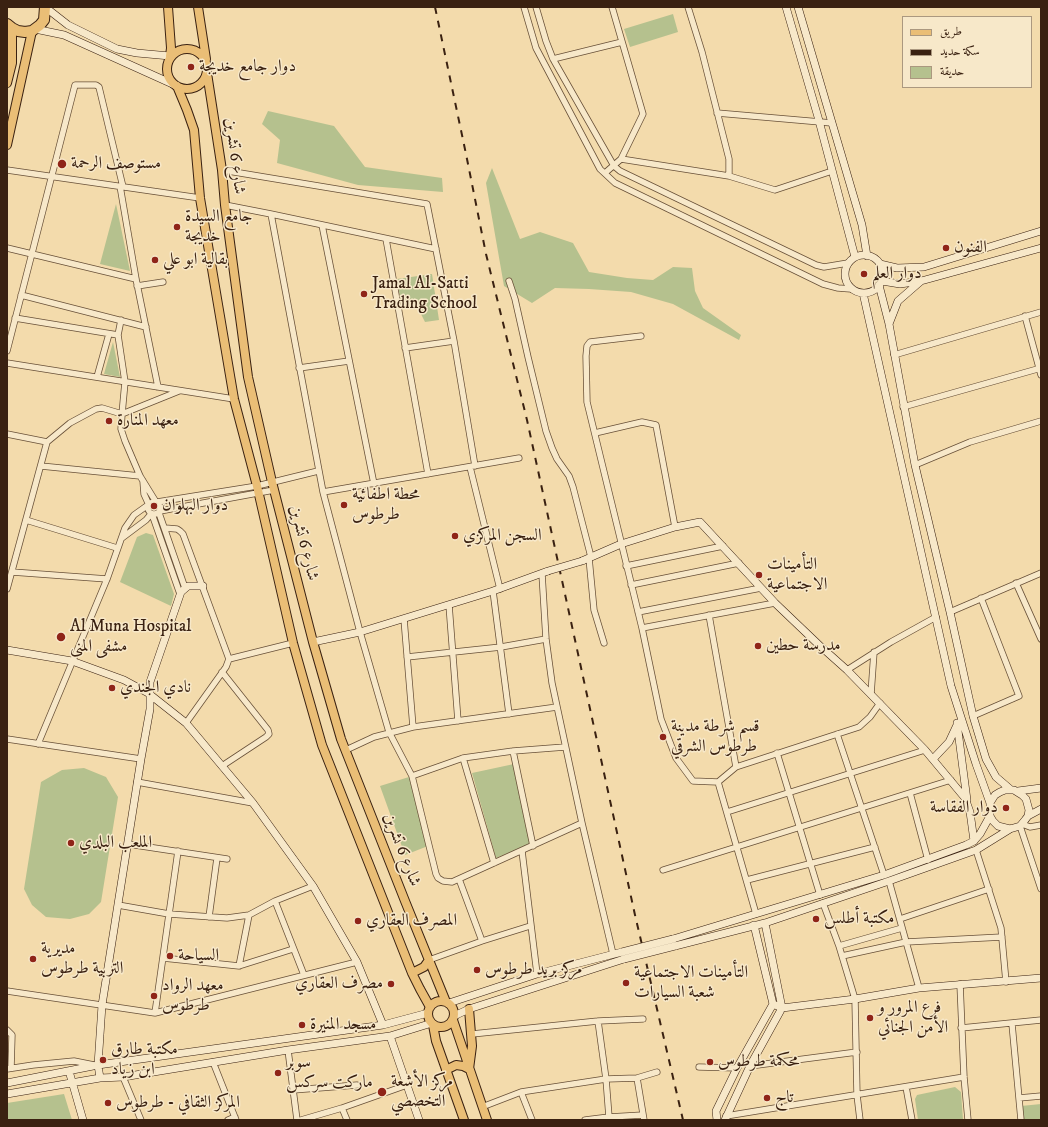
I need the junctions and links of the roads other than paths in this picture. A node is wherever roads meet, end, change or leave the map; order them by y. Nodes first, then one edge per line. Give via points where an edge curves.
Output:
1 (45, 7) edge
2 (168, 7) edge
3 (198, 7) edge
4 (524, 7) edge
5 (536, 7) edge
6 (612, 7) edge
7 (688, 7) edge
8 (786, 7) edge
9 (798, 7) edge
10 (9, 26) edge
11 (34, 30) junction
12 (622, 42) junction
13 (170, 56) junction
14 (553, 59) junction
15 (206, 62) junction
16 (207, 73) junction
17 (7, 83) edge
18 (176, 86) junction
19 (717, 112) junction
20 (819, 121) junction
21 (832, 123) junction
22 (7, 145) edge
23 (621, 159) junction
24 (614, 166) junction
25 (7, 170) edge
26 (222, 170) junction
27 (832, 171) junction
28 (605, 173) junction
29 (51, 176) junction
30 (729, 176) junction
31 (122, 187) junction
32 (200, 198) junction
33 (225, 205) junction
34 (271, 214) junction
35 (322, 226) junction
36 (1041, 231) edge
37 (386, 239) junction
38 (7, 248) edge
39 (1041, 248) edge
40 (436, 249) junction
41 (31, 254) junction
42 (867, 256) junction
43 (855, 257) junction
44 (848, 263) junction
45 (880, 264) junction
46 (136, 279) junction
47 (921, 280) junction
48 (509, 281) dead end
49 (163, 282) dead end
50 (881, 283) junction
51 (137, 286) junction
52 (851, 289) junction
53 (863, 294) junction
54 (21, 295) junction
55 (1041, 312) edge
56 (1025, 316) junction
57 (15, 318) junction
58 (121, 320) junction
59 (889, 324) junction
60 (146, 327) junction
61 (109, 334) junction
62 (118, 335) junction
63 (641, 336) dead end
64 (454, 341) junction
65 (406, 348) junction
66 (7, 351) edge
67 (894, 355) junction
68 (349, 361) junction
69 (7, 363) edge
70 (299, 368) junction
71 (1040, 368) edge
72 (1041, 376) edge
73 (97, 378) junction
74 (125, 382) junction
75 (158, 387) junction
76 (180, 390) junction
77 (234, 399) junction
78 (904, 407) junction
79 (122, 414) junction
80 (1041, 421) edge
81 (596, 433) junction
82 (7, 434) edge
83 (47, 442) junction
84 (518, 458) dead end
85 (915, 465) junction
86 (41, 466) junction
87 (472, 466) junction
88 (318, 471) junction
89 (428, 474) junction
90 (141, 479) junction
91 (374, 484) junction
92 (273, 486) junction
93 (257, 490) junction
94 (323, 492) junction
95 (156, 502) junction
96 (148, 505) junction
97 (160, 512) junction
98 (152, 514) junction
99 (26, 520) junction
100 (675, 527) junction
101 (164, 528) junction
102 (122, 538) junction
103 (621, 544) junction
104 (723, 546) junction
105 (117, 548) junction
106 (588, 559) junction
107 (739, 563) junction
108 (626, 566) junction
109 (12, 572) junction
110 (545, 573) junction
111 (1041, 573) edge
112 (107, 579) junction
113 (1016, 583) junction
114 (631, 585) junction
115 (203, 586) junction
116 (186, 588) junction
117 (761, 588) junction
118 (7, 589) edge
119 (496, 590) junction
120 (180, 594) junction
121 (981, 598) junction
122 (775, 603) junction
123 (449, 605) junction
124 (638, 612) junction
125 (950, 612) junction
126 (709, 615) junction
127 (936, 617) junction
128 (404, 619) junction
129 (642, 628) junction
130 (360, 632) junction
131 (546, 639) junction
132 (1041, 639) edge
133 (313, 642) junction
134 (293, 643) junction
135 (604, 643) dead end
136 (501, 647) junction
137 (7, 650) edge
138 (453, 652) junction
139 (874, 652) junction
140 (407, 656) junction
141 (229, 659) junction
142 (72, 661) junction
143 (848, 670) junction
144 (222, 672) junction
145 (965, 682) junction
146 (951, 686) junction
147 (871, 694) junction
148 (150, 695) junction
149 (880, 703) junction
150 (557, 707) junction
151 (959, 713) junction
152 (509, 714) junction
153 (973, 716) junction
154 (458, 721) junction
155 (186, 723) junction
156 (957, 723) junction
157 (413, 727) junction
158 (389, 732) junction
159 (837, 734) junction
160 (7, 739) edge
161 (38, 744) junction
162 (565, 747) junction
163 (346, 750) junction
164 (925, 750) junction
165 (513, 751) junction
166 (777, 753) junction
167 (463, 758) junction
168 (141, 759) junction
169 (933, 759) junction
170 (222, 766) junction
171 (736, 768) junction
172 (850, 773) junction
173 (412, 776) junction
174 (951, 780) junction
175 (137, 782) junction
176 (718, 782) junction
177 (1041, 788) edge
178 (1010, 789) junction
179 (1018, 791) junction
180 (788, 793) junction
181 (910, 793) junction
182 (253, 803) junction
183 (990, 803) junction
184 (968, 804) junction
185 (862, 808) junction
186 (1041, 809) edge
187 (728, 812) junction
188 (990, 816) junction
189 (1028, 816) junction
190 (582, 823) junction
191 (1021, 825) junction
192 (1041, 825) edge
193 (799, 827) junction
194 (1010, 829) junction
195 (974, 840) junction
196 (128, 844) junction
197 (533, 846) junction
198 (737, 846) junction
199 (875, 846) junction
200 (976, 850) junction
201 (522, 851) junction
202 (178, 852) junction
203 (217, 858) junction
204 (227, 859) dead end
205 (928, 860) junction
206 (494, 863) junction
207 (811, 864) junction
208 (663, 870) dead end
209 (887, 878) junction
210 (459, 879) junction
211 (1040, 879) edge
212 (747, 880) junction
213 (313, 886) junction
214 (989, 889) junction
215 (1041, 889) edge
216 (820, 895) junction
217 (275, 901) junction
218 (822, 903) junction
219 (118, 906) junction
220 (168, 914) junction
221 (756, 914) junction
222 (249, 915) junction
223 (209, 917) junction
224 (900, 919) junction
225 (765, 923) junction
226 (754, 925) junction
227 (530, 926) junction
228 (902, 928) junction
229 (1002, 937) junction
230 (482, 941) junction
231 (674, 942) junction
232 (906, 942) junction
233 (839, 946) junction
234 (293, 949) junction
235 (613, 954) junction
236 (623, 955) junction
237 (842, 956) junction
238 (163, 958) junction
239 (429, 960) junction
240 (357, 962) junction
241 (239, 966) junction
242 (412, 973) junction
243 (537, 974) junction
244 (304, 975) junction
245 (1041, 978) edge
246 (1006, 982) junction
247 (960, 984) junction
248 (919, 988) junction
249 (7, 991) edge
250 (855, 999) junction
251 (448, 1003) junction
252 (773, 1004) junction
253 (102, 1005) junction
254 (469, 1008) junction
255 (782, 1008) junction
256 (429, 1010) junction
257 (155, 1013) junction
258 (453, 1018) junction
259 (643, 1019) dead end
260 (1041, 1020) edge
261 (598, 1021) junction
262 (433, 1024) junction
263 (1012, 1024) junction
264 (383, 1025) junction
265 (961, 1028) junction
266 (7, 1030) edge
267 (472, 1034) junction
268 (390, 1036) junction
269 (288, 1050) junction
270 (857, 1052) junction
271 (213, 1062) junction
272 (98, 1065) junction
273 (750, 1066) junction
274 (699, 1067) dead end
275 (9, 1068) edge
276 (737, 1068) junction
277 (469, 1069) junction
278 (446, 1070) junction
279 (69, 1071) junction
280 (657, 1072) dead end
281 (123, 1077) junction
282 (964, 1077) junction
283 (100, 1078) junction
284 (637, 1078) junction
285 (606, 1079) junction
286 (7, 1083) edge
287 (72, 1083) junction
288 (357, 1085) dead end
289 (407, 1085) junction
290 (906, 1086) junction
291 (293, 1090) junction
292 (521, 1092) junction
293 (7, 1094) edge
294 (856, 1095) junction
295 (1041, 1096) edge
296 (1019, 1098) junction
297 (482, 1107) junction
298 (342, 1108) junction
299 (716, 1111) junction
300 (609, 1117) junction
301 (235, 1118) edge
302 (644, 1118) edge
303 (726, 1118) edge
304 (601, 1119) edge
305 (83, 1120) edge
306 (141, 1120) edge
307 (228, 1120) edge
308 (297, 1120) edge
309 (301, 1120) edge
310 (347, 1120) edge
311 (419, 1120) edge
312 (464, 1120) edge
313 (487, 1120) edge
314 (532, 1120) edge
315 (585, 1120) edge
316 (717, 1120) edge
317 (860, 1120) edge
318 (912, 1120) edge
319 (968, 1120) edge
320 (1021, 1120) edge

1 - 11 highway via 44,20
1 - 13 main road via 68,25 117,49
2 - 13 main road
3 - 15 main road
4 - 28 street via 536,48 600,169
5 - 14 street
6 - 12 street
7 - 19 street
8 - 20 main road
9 - 21 main road
10 - 11 highway via 18,31
10 - 17 main road via 12,63
11 - 18 main road via 64,35
11 - 22 main road
12 - 14 street
12 - 23 street via 643,114
13 - 15 main road via 187,48 199,52
13 - 18 main road via 166,69 171,82
14 - 24 street
15 - 16 main road
16 - 18 main road via 205,79 195,87 183,89
16 - 26 main road, شارع 6 تشرين
18 - 32 main road, شارع 6 تشرين via 194,130
19 - 20 street
19 - 30 street via 729,158
20 - 21 street
20 - 27 main road
21 - 42 main road via 862,225
23 - 24 street
23 - 30 street
24 - 28 street
24 - 44 street via 816,265
25 - 29 street
26 - 33 main road, شارع 6 تشرين
26 - 40 street via 427,204
27 - 30 street via 774,190
27 - 43 main road
28 - 52 street via 615,182 823,284
29 - 31 street
29 - 31 street via 74,87 77,84 96,85 99,87
29 - 41 street
31 - 32 street
31 - 46 street
32 - 77 main road, شارع 6 تشرين
33 - 34 street
33 - 92 main road, شارع 6 تشرين via 248,377
34 - 35 street
34 - 70 street
35 - 37 street
35 - 68 street
36 - 45 main road via 924,267 897,268
37 - 40 street
37 - 65 street
38 - 41 street
39 - 47 main road
40 - 64 street
41 - 46 street
41 - 54 street
42 - 43 main road
42 - 45 main road
43 - 44 main road
44 - 52 main road via 845,273
45 - 50 main road via 883,274
46 - 51 street
47 - 50 main road via 900,284
47 - 59 main road via 898,301
48 - 106 street via 546,431 557,459 573,487
49 - 51 street
50 - 53 main road via 872,292
50 - 59 main road
51 - 60 street
52 - 53 main road
53 - 127 main road
54 - 57 street
54 - 58 street
55 - 56 street
56 - 67 street
56 - 71 street
57 - 61 street
57 - 66 street
58 - 60 street
58 - 62 street
59 - 67 main road
60 - 75 street
61 - 62 street
61 - 73 street
62 - 74 street
63 - 81 street via 590,342 587,346 587,402
64 - 65 street
64 - 87 street
65 - 89 street
67 - 78 main road
68 - 70 street
68 - 91 street
69 - 73 street
70 - 88 street
71 - 72 street
71 - 78 street
73 - 74 street
74 - 75 street
74 - 79 street
75 - 76 street
76 - 77 street
76 - 79 street
77 - 93 main road, شارع 6 تشرين
78 - 85 main road
79 - 83 street via 102,408 96,409 70,423
79 - 90 street via 121,429
80 - 85 street via 970,442
81 - 100 street via 642,422 656,425
81 - 103 street
82 - 83 street
83 - 86 street
84 - 87 street
85 - 125 main road
86 - 90 street
86 - 99 street
87 - 89 street
87 - 119 street
88 - 92 street
88 - 94 street
89 - 91 street
90 - 95 street
90 - 96 street
91 - 94 street
92 - 93 street
92 - 133 main road, شارع 6 تشرين
93 - 95 street
93 - 97 street
93 - 134 main road, شارع 6 تشرين
94 - 130 street
95 - 96 street
95 - 97 street via 160,505
96 - 98 street via 148,512
96 - 102 street via 131,519
97 - 98 street
97 - 101 street
98 - 102 street
98 - 120 street
99 - 105 street
99 - 109 street
100 - 103 main road
100 - 104 main road via 700,522
101 - 115 street via 177,529 183,534
101 - 116 street
102 - 105 street
103 - 106 main road
103 - 108 street
104 - 107 main road
104 - 108 street
105 - 112 street
106 - 110 main road, bridge
106 - 135 street via 594,610
107 - 114 street
107 - 117 main road
108 - 114 street
109 - 112 street
109 - 118 street
110 - 119 main road
110 - 131 street
111 - 113 street
112 - 142 street
113 - 121 street
113 - 132 street
114 - 124 street
115 - 116 main road
115 - 141 street
116 - 120 main road
117 - 122 main road
117 - 124 street
119 - 123 main road
119 - 136 street
120 - 148 main road via 150,680
121 - 125 street
121 - 153 street via 1019,696
122 - 126 street
122 - 143 main road
123 - 128 main road
123 - 138 street
124 - 129 street
125 - 145 main road
126 - 129 street
126 - 171 street
127 - 139 street
127 - 146 main road
128 - 130 main road
128 - 140 street
129 - 176 street via 661,719 676,758 693,781
130 - 133 main road
130 - 158 street
131 - 136 street
131 - 150 street
133 - 163 main road, شارع 6 تشرين
134 - 141 street
134 - 242 main road, شارع 6 تشرين via 322,745
136 - 138 street
136 - 152 street
137 - 142 main road
138 - 140 street
138 - 154 street
139 - 143 street
139 - 147 street
140 - 157 street
141 - 144 street
142 - 148 main road via 124,680
142 - 161 street
143 - 147 main road
144 - 155 street
144 - 170 street via 269,734
145 - 146 main road
145 - 153 main road
146 - 151 main road
147 - 149 main road
148 - 155 main road
148 - 168 main road via 151,705
149 - 159 street via 859,727
149 - 164 main road
150 - 152 street
150 - 162 street
151 - 156 main road
151 - 183 main road
152 - 154 street
153 - 178 main road via 986,759 996,777
154 - 157 street
155 - 170 main road
156 - 169 main road via 948,742
156 - 184 main road
157 - 158 street
158 - 163 street
158 - 173 street
159 - 166 street
159 - 172 street
160 - 161 street
161 - 168 street
162 - 165 street
162 - 190 street
163 - 239 main road, شارع 6 تشرين
164 - 169 main road
164 - 172 street
165 - 167 street
165 - 197 street
166 - 171 street
166 - 180 street
167 - 173 street
167 - 206 street
168 - 175 main road
169 - 174 main road
170 - 182 main road
171 - 176 street
172 - 180 street
172 - 185 street
173 - 210 street via 436,874 438,878 447,882
174 - 181 street
174 - 184 main road
175 - 182 street
175 - 196 main road
176 - 187 street
177 - 179 main road
178 - 179 main road
178 - 183 main road via 1000,792
179 - 189 main road via 1026,799
180 - 187 street
180 - 193 street
181 - 185 street
181 - 205 street
182 - 213 main road
183 - 188 main road
184 - 195 main road
185 - 193 street
185 - 199 street
186 - 189 main road
187 - 198 street
188 - 194 main road via 998,826
188 - 195 main road
189 - 191 main road
190 - 197 street
190 - 235 street
191 - 192 street
191 - 194 main road
191 - 211 street
193 - 198 street
193 - 207 street
194 - 200 main road
195 - 205 main road
196 - 202 street
196 - 219 main road
197 - 201 street
198 - 208 street
198 - 212 street
199 - 207 street
199 - 209 street
200 - 209 main road
200 - 214 street
201 - 206 street
201 - 227 street
202 - 203 street
202 - 220 street
203 - 204 street
203 - 223 street
205 - 209 main road
206 - 210 street
207 - 212 street
207 - 216 street
209 - 216 main road
209 - 218 main road
209 - 224 street
210 - 230 street
211 - 215 street
212 - 221 street
213 - 217 street
213 - 240 main road
214 - 224 street
214 - 229 street
216 - 221 main road
217 - 222 street
217 - 234 street
218 - 225 main road
218 - 233 street
219 - 220 street
219 - 253 main road
220 - 223 street
220 - 238 street
221 - 231 main road
222 - 223 street
222 - 241 street
224 - 228 street
225 - 226 main road
225 - 255 main road
226 - 231 main road
226 - 252 main road
227 - 230 street
227 - 243 street
228 - 232 street
228 - 233 street
229 - 232 street
229 - 246 street
230 - 239 street
231 - 236 main road, bridge
232 - 237 street
232 - 248 street
233 - 237 street
234 - 241 street
234 - 244 street
235 - 236 main road
235 - 243 main road
236 - 254 main road
237 - 250 street
238 - 241 street
238 - 257 street
239 - 242 main road via 421,970
239 - 251 main road, شارع 6 تشرين
240 - 244 street
240 - 264 main road
242 - 256 main road, شارع 6 تشرين
243 - 251 main road
244 - 257 street
245 - 246 main road
246 - 247 main road
247 - 248 main road
247 - 265 street
248 - 250 main road
249 - 253 street
250 - 255 main road
250 - 270 street
251 - 256 main road via 437,1001
251 - 258 main road via 454,1011
252 - 255 main road
252 - 276 main road
253 - 257 street
253 - 272 main road
254 - 258 main road
254 - 267 main road
255 - 273 main road
256 - 262 main road via 429,1020
256 - 264 main road
258 - 262 main road via 448,1025 440,1027
258 - 277 main road
259 - 261 street
260 - 263 street
261 - 267 street
261 - 285 street
262 - 268 main road
262 - 278 main road via 436,1042
263 - 265 street
263 - 296 street
264 - 272 main road
265 - 282 street
266 - 275 street via 12,1035
267 - 277 main road
268 - 269 main road
268 - 289 main road
269 - 271 main road
269 - 291 street
270 - 273 street
270 - 294 street
271 - 281 main road
271 - 301 street
272 - 275 street via 74,1061
272 - 279 main road
272 - 283 main road
273 - 303 main road
274 - 276 street
276 - 299 main road
277 - 278 main road via 456,1064
277 - 297 main road
278 - 312 main road
279 - 286 main road
279 - 287 main road
280 - 284 street
281 - 283 main road
281 - 306 street
282 - 290 street
282 - 319 street
283 - 287 main road
284 - 285 street
284 - 302 street
285 - 292 street
285 - 300 street
287 - 293 main road
287 - 305 main road
288 - 291 street
289 - 298 street
289 - 311 main road
290 - 294 street
290 - 318 street
291 - 308 street
292 - 297 street
292 - 314 street
294 - 303 street
294 - 317 street
295 - 296 street
296 - 320 street
297 - 313 main road
298 - 309 street
298 - 310 street
299 - 303 main road
299 - 316 main road
300 - 302 street
300 - 304 street
301 - 307 street
304 - 315 street

